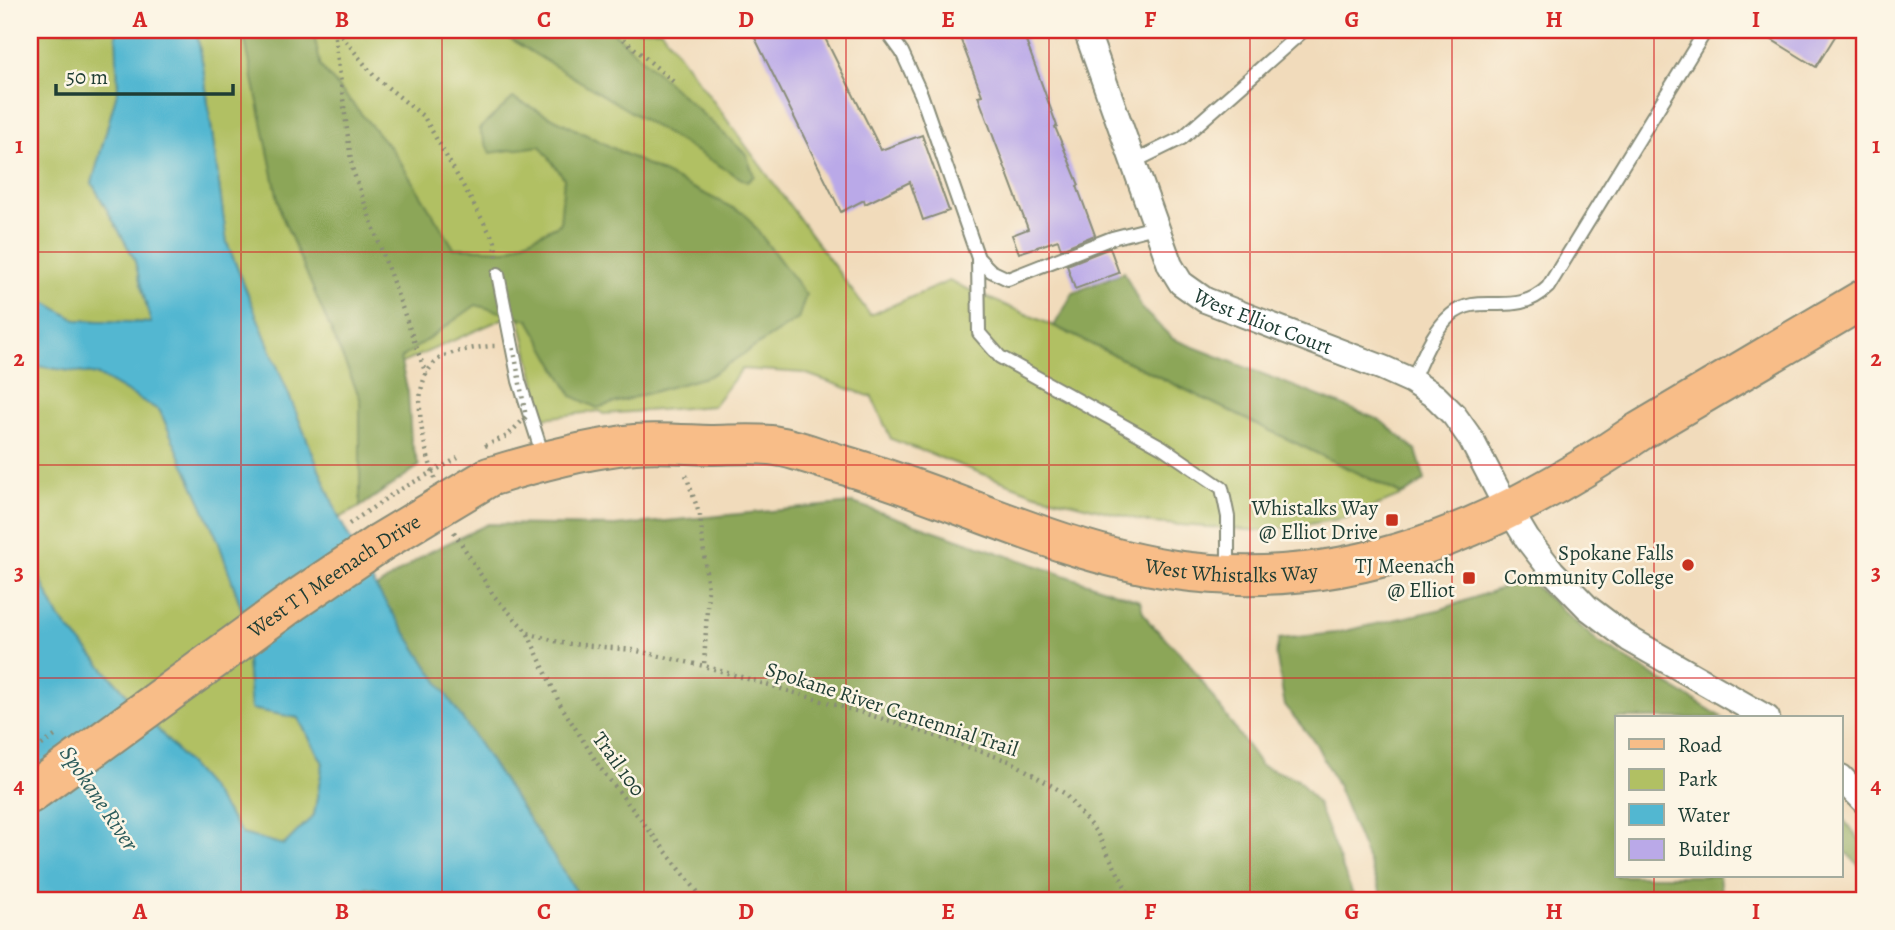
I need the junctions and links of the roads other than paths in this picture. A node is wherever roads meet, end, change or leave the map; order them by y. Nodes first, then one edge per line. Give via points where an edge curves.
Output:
1 (886, 30) edge
2 (1086, 30) edge
3 (1304, 30) edge
4 (1706, 30) edge
5 (1133, 162) junction
6 (1155, 227) junction
7 (978, 258) junction
8 (498, 274) road end
9 (1865, 298) edge
10 (1412, 381) junction
11 (675, 444) joint
12 (544, 460) junction
13 (1508, 508) junction
14 (1228, 575) junction
15 (1763, 716) edge
16 (1842, 778) edge
17 (30, 794) edge
18 (1865, 802) edge

1 - 7 lane via 921,94
2 - 5 street, West Elliot Court
3 - 5 lane via 1182,138
4 - 10 lane via 1548,287 1525,303 1458,310 1438,330
5 - 6 street, West Elliot Court
6 - 7 lane via 1112,238 1008,279
6 - 10 street, West Elliot Court via 1172,271 1197,295
7 - 14 lane via 979,333 1000,357 1162,447 1222,488 1228,517
8 - 12 lane via 519,381
9 - 13 main road, West Whistalks Way
10 - 13 street, West Elliot Court via 1454,415
11 - 12 main road, West T J Meenach Drive via 621,445
11 - 14 main road, West Whistalks Way via 772,445 871,473 1112,556 1174,570
12 - 17 main road, West T J Meenach Drive, bridge via 489,477 382,542
13 - 14 main road, West Whistalks Way via 1442,539 1372,561 1311,573
13 - 15 street, West Elliot Court via 1552,570 1611,627
16 - 18 street

